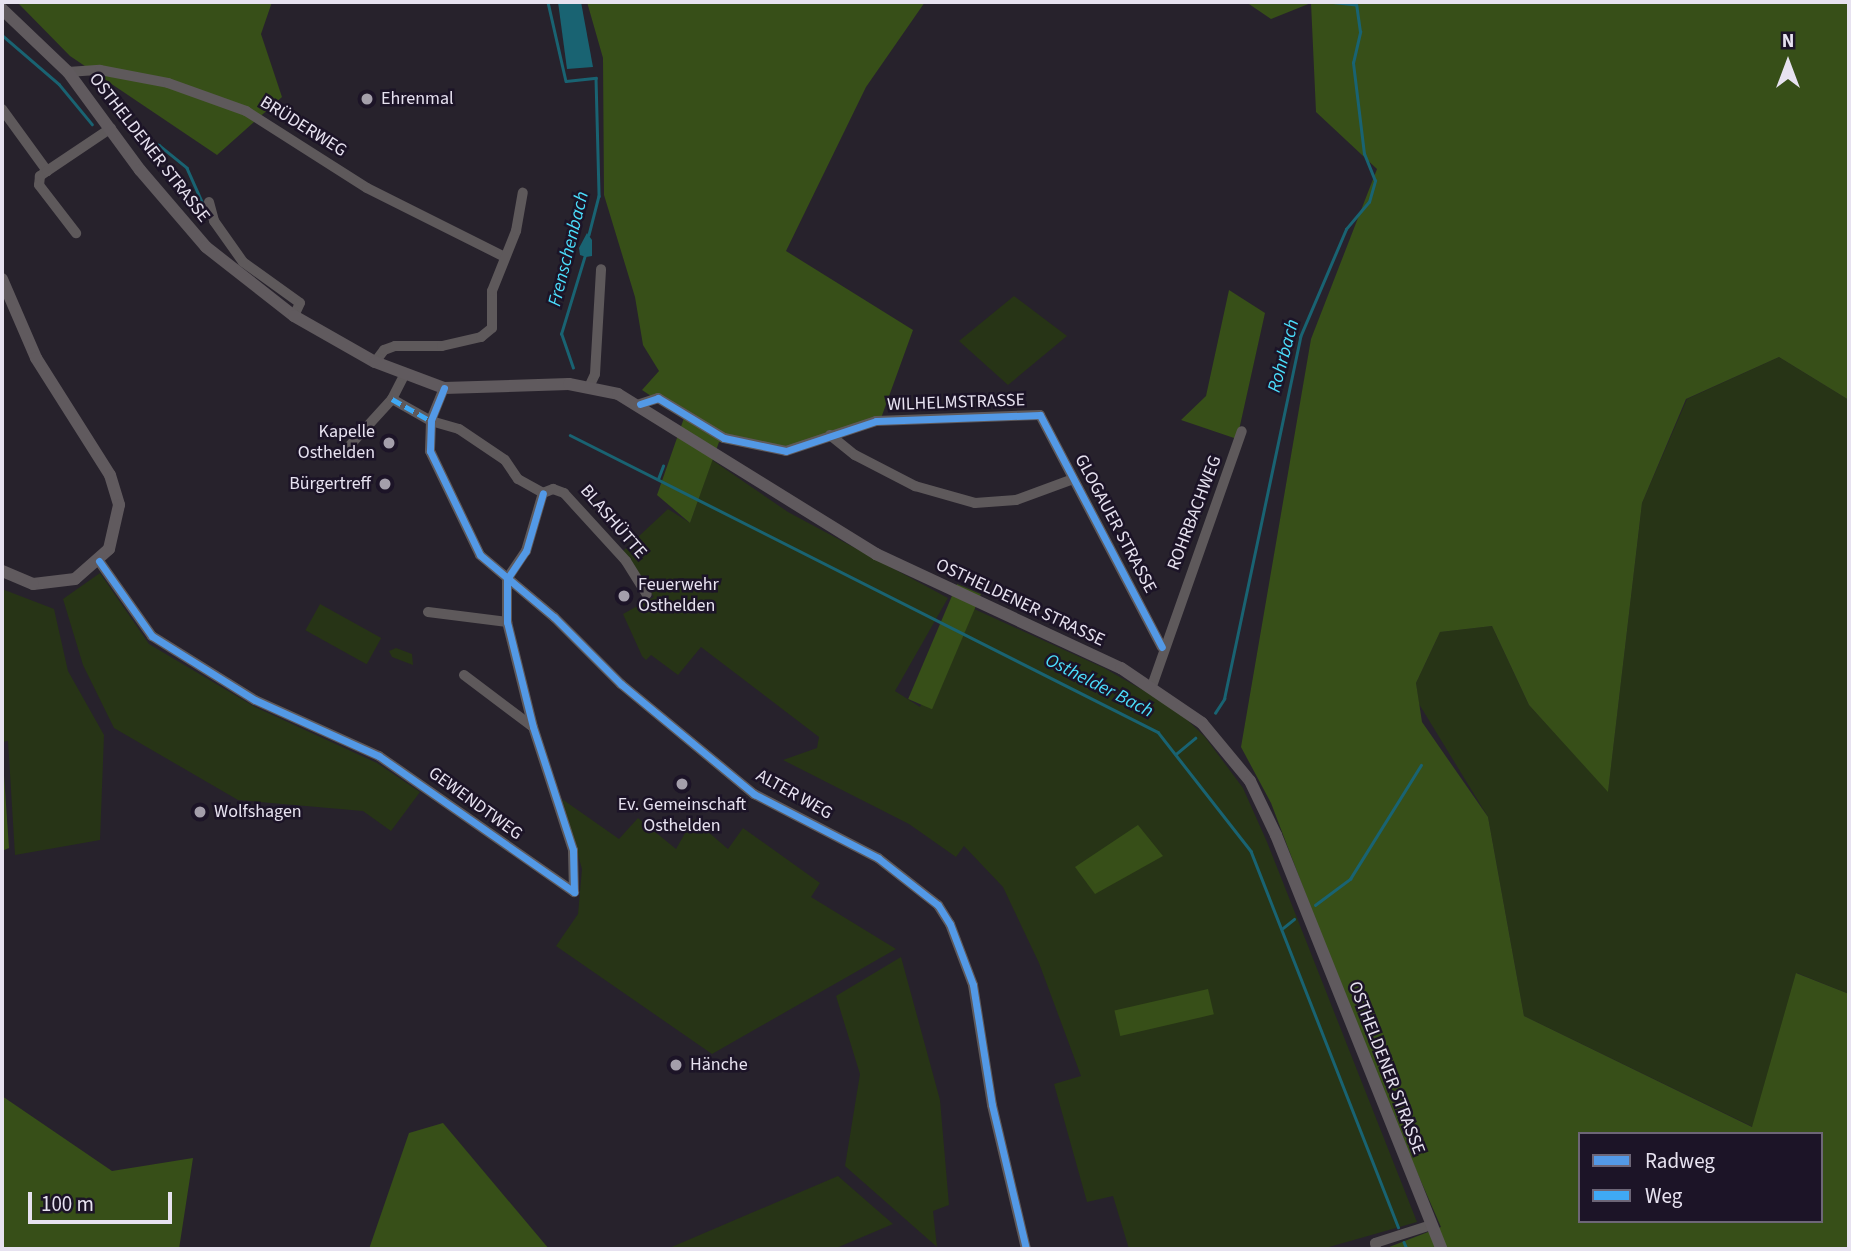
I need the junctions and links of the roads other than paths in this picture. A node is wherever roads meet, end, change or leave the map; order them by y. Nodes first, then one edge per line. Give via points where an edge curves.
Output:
1 (2, 9) edge
2 (68, 72) junction
3 (2, 109) edge
4 (111, 128) junction
5 (47, 171) junction
6 (523, 193) dead end
7 (209, 202) dead end
8 (76, 233) dead end
9 (505, 257) junction
10 (601, 269) dead end
11 (2, 279) edge
12 (293, 316) junction
13 (375, 362) junction
14 (404, 375) junction
15 (589, 387) junction
16 (444, 388) junction
17 (392, 399) junction
18 (639, 404) junction
19 (1040, 415) joint
20 (431, 421) junction
21 (1242, 431) dead end
22 (830, 435) junction
23 (342, 454) dead end
24 (1073, 479) junction
25 (543, 494) junction
26 (99, 561) junction
27 (2, 571) edge
28 (507, 579) junction
29 (647, 594) dead end
30 (428, 612) dead end
31 (507, 622) junction
32 (1162, 647) junction
33 (464, 675) dead end
34 (1152, 686) junction
35 (533, 727) junction
36 (1431, 1225) junction
37 (1025, 1249) edge
38 (1376, 1249) edge
39 (1442, 1249) edge

1 - 2 main road, OSTHELDENER STRASSE
2 - 4 main road, OSTHELDENER STRASSE
2 - 9 street, BRÜDERWEG via 100,70 168,83 246,111 366,188
3 - 5 street
4 - 5 street
4 - 12 main road, OSTHELDENER STRASSE via 206,247
5 - 8 street via 40,176 39,185
6 - 9 street via 516,231
7 - 12 street, OSTHELDENER STRASSE via 214,220 243,262 300,303
9 - 13 street via 492,291 492,328 481,337 442,346 395,346 384,350
10 - 15 street via 595,374
11 - 26 main road via 36,358 95,448 116,491 115,535
12 - 13 main road, OSTHELDENER STRASSE
13 - 14 main road, OSTHELDENER STRASSE
14 - 16 main road, OSTHELDENER STRASSE
14 - 17 street
15 - 16 main road, OSTHELDENER STRASSE
15 - 18 main road, OSTHELDENER STRASSE
16 - 20 street, ALTER WEG
17 - 20 street, BLASHÜTTE
17 - 23 street
18 - 22 street, WILHELMSTRASSE via 658,398 724,438 766,450 786,451
18 - 34 main road, OSTHELDENER STRASSE via 876,554
19 - 22 street, WILHELMSTRASSE via 876,421
19 - 24 street, GLOGAUER STRASSE
20 - 25 street, BLASHÜTTE via 459,429 505,460 518,479
20 - 28 street, ALTER WEG via 430,451 480,555
21 - 32 street, ROHRBACHWEG
22 - 24 street via 855,455 915,486 975,503 1016,500
24 - 32 street, GLOGAUER STRASSE
25 - 28 street via 526,551
25 - 29 street, BLASHÜTTE via 553,489 564,493 626,561
26 - 27 main road via 75,579 47,585 19,581
26 - 35 street, GEWENDTWEG via 152,636 255,700 379,756 574,892 573,850
28 - 31 street, GEWENDTWEG
28 - 37 street, ALTER WEG via 554,617 621,684 754,794 878,858 938,905 973,985 992,1105
30 - 31 street
31 - 35 street, GEWENDTWEG
32 - 34 street, ROHRBACHWEG
33 - 35 street
34 - 36 main road, OSTHELDENER STRASSE via 1202,723 1250,781 1276,835
36 - 38 street via 1375,1243
36 - 39 main road, OSTHELDENER STRASSE

